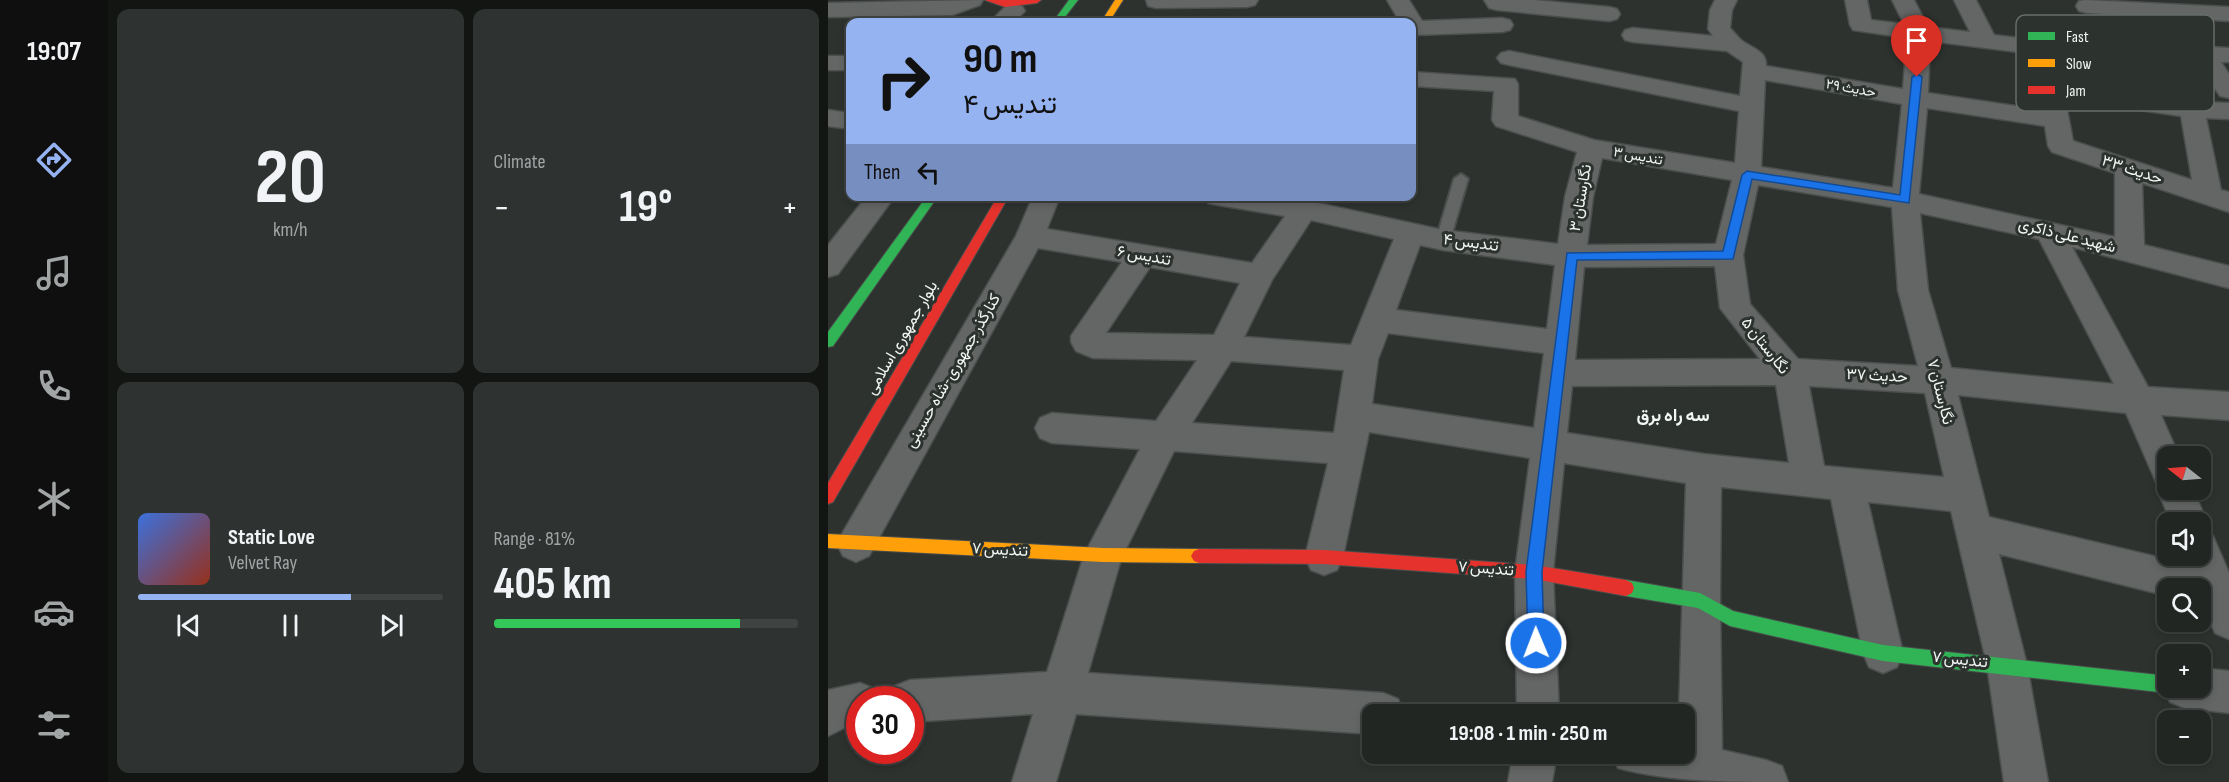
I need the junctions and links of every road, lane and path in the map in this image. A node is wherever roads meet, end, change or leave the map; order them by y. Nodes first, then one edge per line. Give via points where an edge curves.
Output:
1 (972, 0) edge
2 (989, 0) edge
3 (1074, 0) edge
4 (1119, 0) edge
5 (1247, 0) edge
6 (1398, 0) edge
7 (1726, 0) edge
8 (1856, 0) edge
9 (1903, 0) edge
10 (1965, 0) edge
11 (856, 5) edge
12 (1154, 5) edge
13 (1610, 7) edge
14 (1017, 9) edge
15 (1498, 9) edge
16 (2223, 9) edge
17 (828, 10) edge
18 (2160, 10) junction
19 (2132, 15) edge
20 (2165, 15) edge
21 (1060, 18) edge
22 (1108, 18) edge
23 (1408, 18) edge
24 (1416, 24) edge
25 (1919, 32) junction
26 (828, 33) edge
27 (1633, 35) junction
28 (1986, 41) junction
29 (1733, 45) junction
30 (2016, 45) edge
31 (1509, 58) junction
32 (828, 63) edge
33 (846, 63) edge
34 (2214, 70) edge
35 (1754, 71) junction
36 (1416, 79) edge
37 (1616, 79) junction
38 (1506, 84) junction
39 (2229, 92) edge
40 (1916, 99) junction
41 (1752, 106) junction
42 (2054, 111) edge
43 (2192, 111) joint
44 (2229, 111) edge
45 (828, 118) edge
46 (846, 120) edge
47 (2056, 120) junction
48 (1591, 148) junction
49 (2128, 168) junction
50 (1747, 175) junction
51 (1461, 179) dead end
52 (2219, 199) edge
53 (1905, 200) junction
54 (878, 201) edge
55 (929, 201) edge
56 (1001, 201) edge
57 (1045, 201) edge
58 (1251, 201) edge
59 (1304, 209) junction
60 (2049, 231) junction
61 (1410, 234) junction
62 (1030, 236) junction
63 (1443, 240) junction
64 (2130, 251) junction
65 (1728, 255) junction
66 (1142, 256) junction
67 (1571, 256) junction
68 (828, 266) edge
69 (1258, 275) junction
70 (2229, 277) edge
71 (1379, 320) junction
72 (828, 342) edge
73 (1223, 348) junction
74 (1559, 358) junction
75 (1362, 359) junction
76 (1790, 372) junction
77 (1938, 380) junction
78 (2138, 400) junction
79 (2229, 406) edge
80 (1354, 415) junction
81 (1052, 429) dead end
82 (1165, 435) junction
83 (2157, 446) edge
84 (1548, 447) junction
85 (1349, 449) junction
86 (1704, 470) junction
87 (1809, 479) junction
88 (1846, 483) junction
89 (1966, 496) junction
90 (828, 497) edge
91 (1976, 531) junction
92 (842, 542) edge
93 (1103, 555) junction
94 (1324, 557) junction
95 (2208, 566) edge
96 (1534, 572) junction
97 (1700, 601) junction
98 (2225, 601) edge
99 (1883, 652) junction
100 (2007, 665) junction
101 (2157, 684) edge
102 (2211, 690) edge
103 (1060, 692) junction
104 (2229, 692) edge
105 (924, 700) edge
106 (1538, 704) edge
107 (846, 706) edge
108 (1362, 713) edge
109 (828, 715) edge
110 (1533, 764) edge
111 (1686, 764) edge
112 (1700, 767) junction
113 (1034, 782) edge
114 (1530, 782) edge
115 (1766, 782) edge
116 (2026, 782) edge

1 - 11 street via 952,8
2 - 14 street
3 - 21 street
4 - 22 street
5 - 12 street
6 - 23 street
7 - 29 street via 1719,29
8 - 25 street via 1861,25
9 - 25 street, نگارستان ۷
10 - 28 street
11 - 17 street
11 - 26 street
13 - 15 street
13 - 27 street via 1604,32
15 - 24 street
15 - 31 street
16 - 18 street
18 - 19 street
18 - 20 street
25 - 28 street
25 - 40 street, نگارستان ۷
27 - 29 street
27 - 37 street
28 - 30 street
29 - 35 street via 1755,59
31 - 37 street
31 - 38 street
32 - 33 street
34 - 39 street
35 - 40 street, حدیث ۲۹
35 - 41 street, نگارستان ۵
36 - 38 street
37 - 41 street
38 - 48 street, تندیس ۳ via 1505,120
40 - 47 street, حدیث ۲۹
40 - 53 street, نگارستان ۷
41 - 50 street, نگارستان ۵
42 - 47 street
43 - 44 street
43 - 52 street
45 - 46 street
47 - 49 street, حدیث ۳۳ via 2061,146
48 - 50 street, تندیس ۳
48 - 67 street, نگارستان ۳
49 - 52 street, حدیث ۳۳
49 - 64 street
50 - 53 street, تندیس ۳
50 - 65 street, نگارستان ۵
51 - 63 lane
53 - 60 street, شهید علی ذاکری
53 - 77 street, نگارستان ۷ via 1913,290
54 - 68 street
55 - 72 street
56 - 90 street, بلوار جمهوری اسلامی
57 - 62 street, کنارگذر جمهوری-شاه حسینی
58 - 59 street, تندیس ۴
59 - 61 street, تندیس ۴
59 - 69 street
60 - 64 street, شهید علی ذاکری
60 - 78 street
61 - 63 street, تندیس ۴
61 - 71 street
62 - 66 street, تندیس ۶
62 - 92 street, کنارگذر جمهوری-شاه حسینی
63 - 67 street, تندیس ۴
64 - 70 street, شهید علی ذاکری
65 - 67 street, تندیس ۴
65 - 76 street, نگارستان ۵ via 1735,308
66 - 69 street, تندیس ۶
66 - 73 street via 1087,336 1087,342
67 - 74 street, نگارستان ۳
69 - 73 street
71 - 74 street, حدیث ۳۷
71 - 75 street
73 - 75 street
73 - 82 street
74 - 76 street, حدیث ۳۷
74 - 84 street, نگارستان ۳
75 - 80 street
76 - 77 street, حدیث ۳۷
76 - 87 street, نگارستان ۵
77 - 78 street, حدیث ۳۷
77 - 89 street, نگارستان ۷
78 - 79 street, حدیث ۳۷
78 - 83 street
80 - 84 street
80 - 85 street
81 - 82 street
82 - 85 street
82 - 93 street
84 - 86 street
84 - 96 street, نگارستان ۳
85 - 94 street
86 - 87 street
86 - 97 street
87 - 88 street
88 - 89 street
88 - 99 street
89 - 91 street, نگارستان ۷
91 - 98 street
91 - 100 street, نگارستان ۷
92 - 93 street, تندیس ۷
93 - 94 street, تندیس ۷
93 - 103 street
94 - 96 street, تندیس ۷
95 - 98 street
96 - 97 street, تندیس ۷
96 - 106 street, نگارستان ۳
97 - 99 street, تندیس ۷ via 1730,618
97 - 112 street
99 - 100 street, تندیس ۷
100 - 101 street, تندیس ۷
100 - 116 street, نگارستان ۷
102 - 104 street
103 - 105 street
103 - 108 street
103 - 113 street
107 - 109 street
110 - 114 street
111 - 112 street
112 - 115 street

